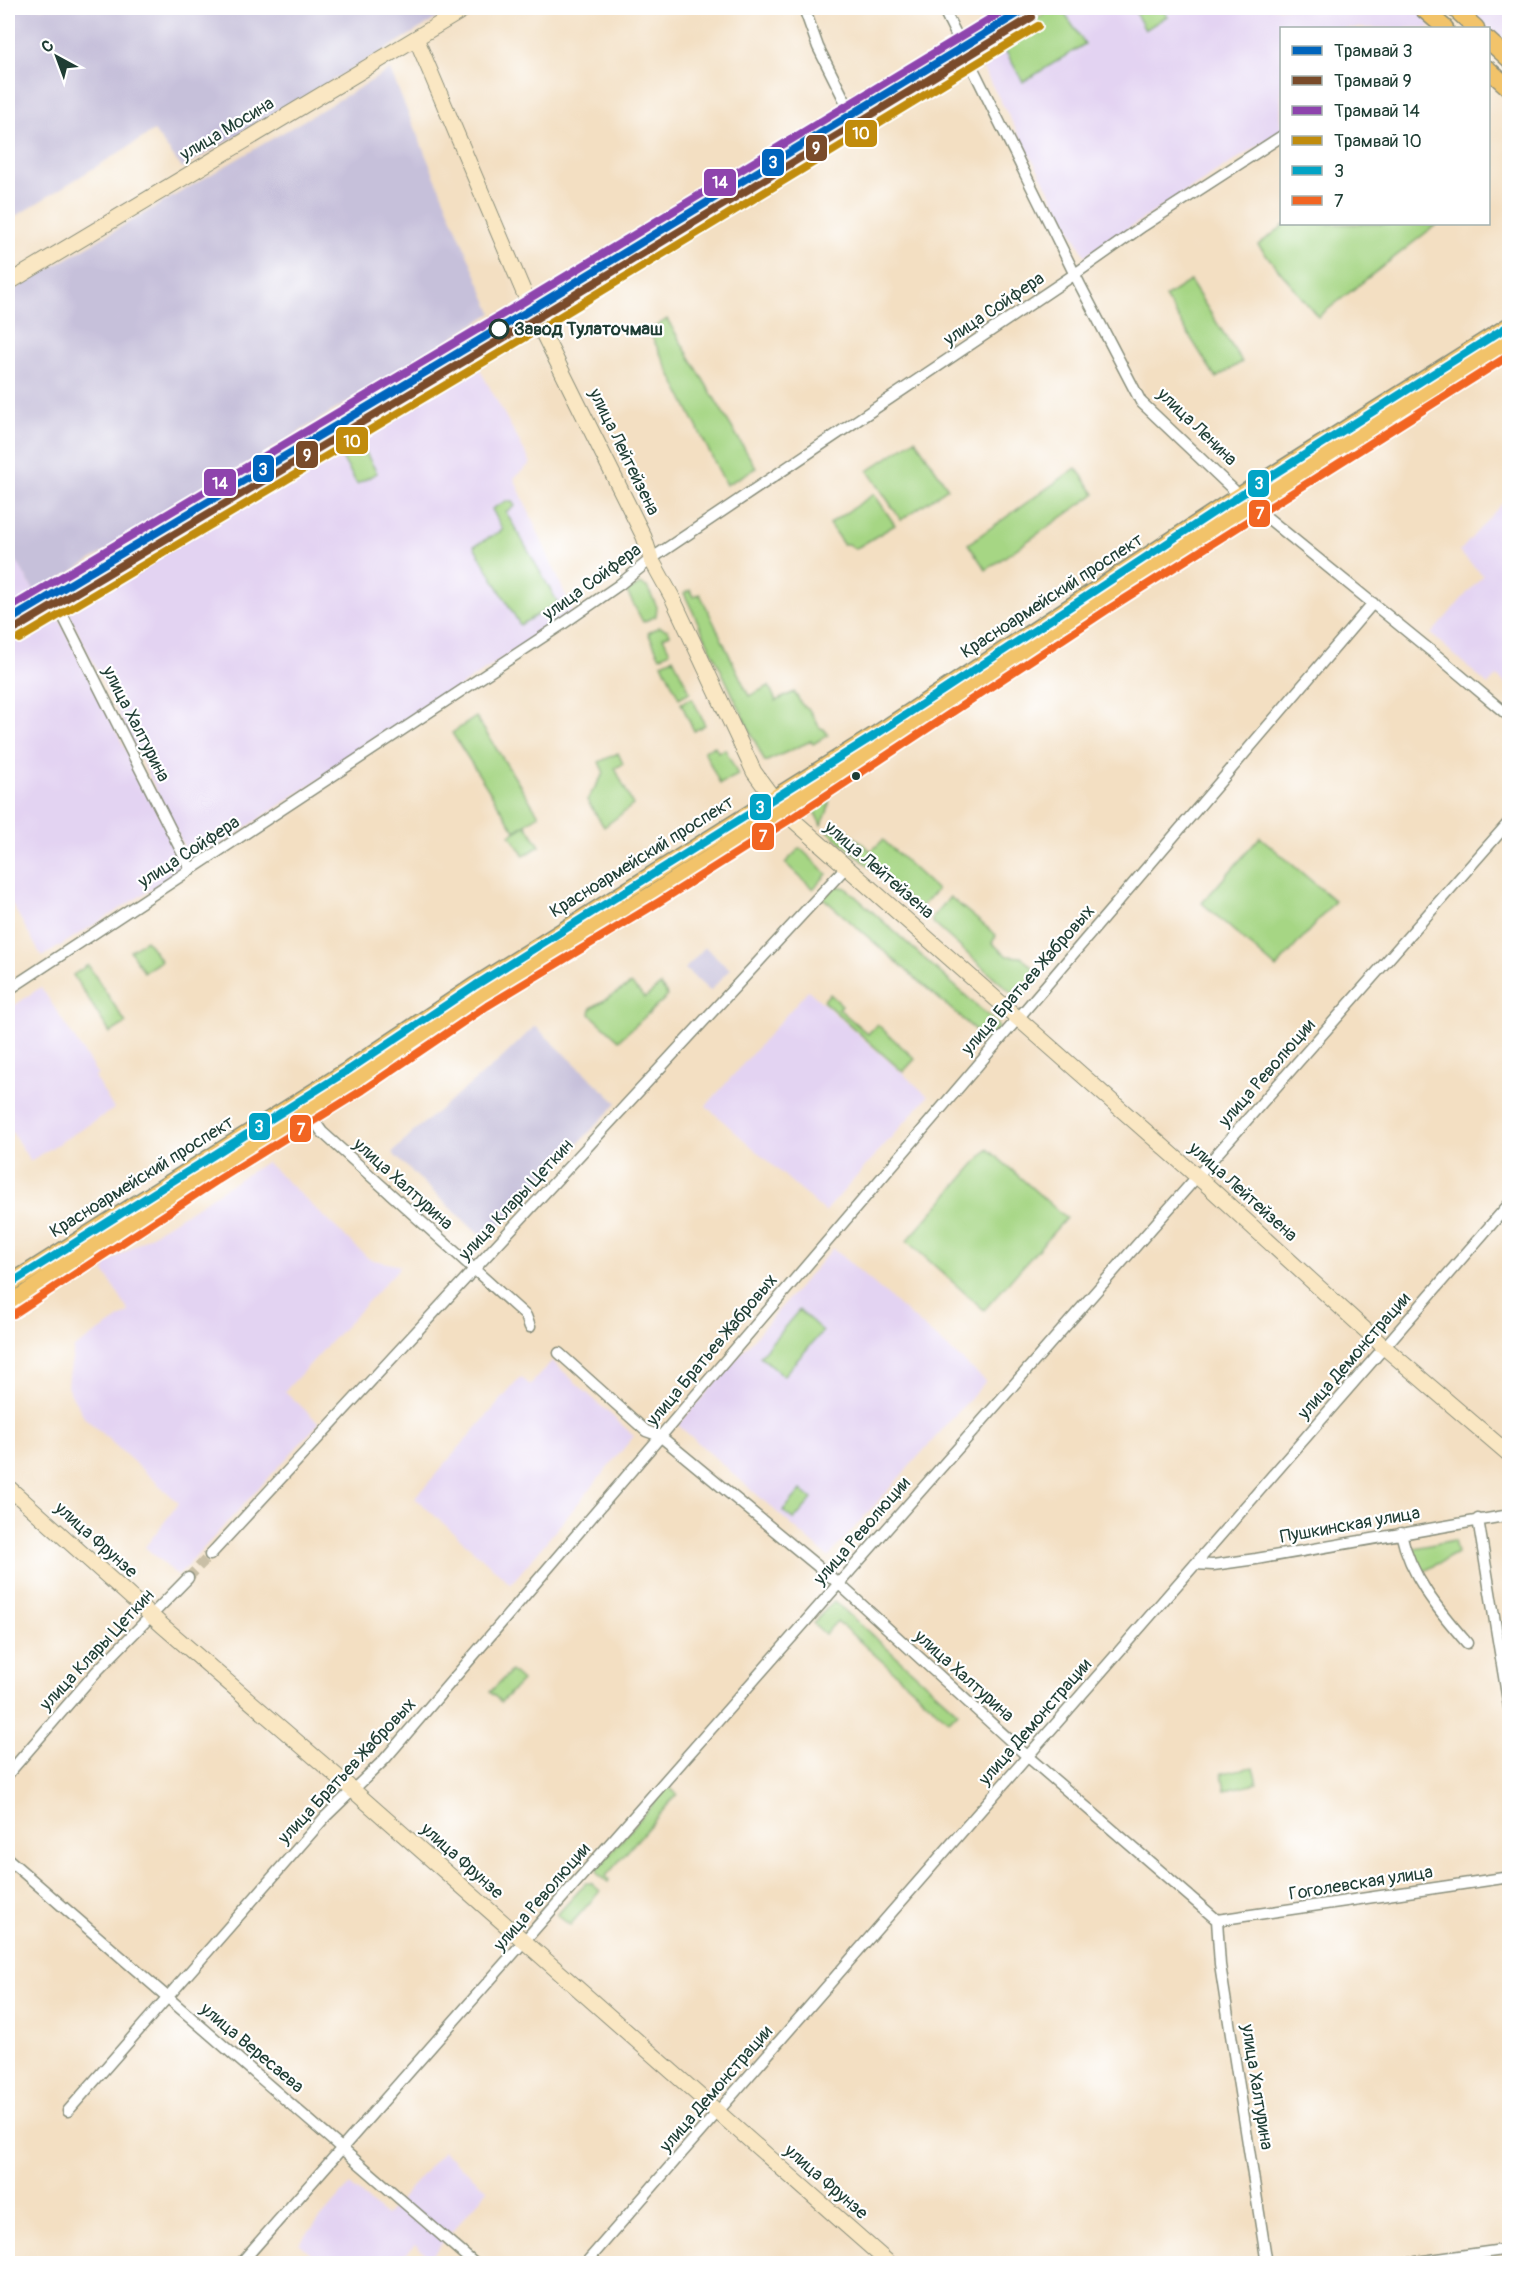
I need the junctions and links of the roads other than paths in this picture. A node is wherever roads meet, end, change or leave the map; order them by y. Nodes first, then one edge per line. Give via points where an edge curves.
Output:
1 (466, 8) edge
2 (804, 8) edge
3 (942, 8) edge
4 (1023, 8) edge
5 (1422, 8) edge
6 (1454, 8) edge
7 (1443, 27) edge
8 (1475, 27) edge
9 (416, 38) junction
10 (1490, 42) edge
11 (961, 45) junction
12 (1509, 60) edge
13 (1490, 71) edge
14 (1509, 89) edge
15 (851, 112) junction
16 (1280, 137) edge
17 (1076, 274) junction
18 (8, 283) edge
19 (530, 308) junction
20 (1509, 325) edge
21 (1509, 342) edge
22 (1246, 501) junction
23 (651, 559) junction
24 (51, 592) junction
25 (1373, 603) junction
26 (8, 619) edge
27 (1509, 717) edge
28 (778, 804) junction
29 (1509, 821) edge
30 (846, 867) junction
31 (191, 870) junction
32 (8, 990) edge
33 (1017, 1018) junction
34 (308, 1112) junction
35 (1198, 1177) junction
36 (1509, 1203) edge
37 (1504, 1216) edge
38 (474, 1269) junction
39 (8, 1286) edge
40 (8, 1305) edge
41 (530, 1327) dead end
42 (1384, 1347) junction
43 (559, 1353) dead end
44 (660, 1436) junction
45 (1509, 1455) edge
46 (8, 1487) edge
47 (1509, 1515) edge
48 (1478, 1519) junction
49 (1401, 1533) junction
50 (210, 1555) tunnel mouth
51 (1195, 1564) junction
52 (188, 1578) tunnel mouth
53 (838, 1583) junction
54 (151, 1615) junction
55 (1467, 1643) dead end
56 (1509, 1713) edge
57 (1027, 1756) junction
58 (8, 1774) edge
59 (354, 1791) junction
60 (8, 1858) edge
61 (1509, 1877) edge
62 (1216, 1920) junction
63 (524, 1942) junction
64 (167, 1997) junction
65 (68, 2111) dead end
66 (718, 2112) junction
67 (343, 2147) junction
68 (1509, 2249) edge
69 (240, 2264) edge
70 (475, 2264) edge
71 (585, 2264) edge
72 (890, 2264) edge
73 (1267, 2264) edge
74 (1402, 2264) edge

1 - 9 street, улица Мосина
2 - 15 street via 818,47
3 - 11 street, улица Ленина
4 - 11 street
5 - 7 main road
6 - 8 main road
9 - 18 street, улица Мосина
9 - 19 street, улица Лейтейзена
10 - 12 main road
11 - 15 street
11 - 17 street, улица Ленина
13 - 14 main road
15 - 19 street
16 - 17 street, улица Сойфера
17 - 22 street, улица Ленина via 1141,402
17 - 23 street, улица Сойфера
19 - 23 street, улица Лейтейзена via 644,537
19 - 24 street
20 - 22 main road, Красноармейский проспект
21 - 22 main road, Красноармейский проспект
22 - 25 street, улица Ленина
22 - 28 main road, Красноармейский проспект via 875,735
23 - 28 street, улица Лейтейзена via 754,772
23 - 31 street, улица Сойфера via 564,624
24 - 26 street
24 - 31 street, улица Халтурина
25 - 27 street, улица Ленина
25 - 33 street, улица Братьев Жабровых
28 - 30 street, улица Лейтейзена
28 - 34 main road, Красноармейский проспект via 654,893 482,997
28 - 39 main road, Красноармейский проспект via 476,985
29 - 35 street, улица Революции
30 - 33 street, улица Лейтейзена
30 - 38 street, улица Клары Цеткин
31 - 32 street, улица Сойфера
33 - 35 street, улица Лейтейзена
33 - 44 street, улица Братьев Жабровых
34 - 38 street, улица Халтурина via 322,1132
34 - 40 main road, Красноармейский проспект
35 - 42 street, улица Лейтейзена
35 - 53 street, улица Революции
36 - 37 street, улица Демонстрации
37 - 42 street, улица Демонстрации
38 - 41 street, улица Халтурина via 526,1316
38 - 50 street, улица Клары Цеткин
42 - 45 street, улица Лейтейзена
42 - 51 street, улица Демонстрации
43 - 44 street, улица Халтурина via 646,1431
44 - 53 street, улица Халтурина
44 - 59 street, улица Братьев Жабровых
46 - 54 street, улица Фрунзе
47 - 48 street, Пушкинская улица
48 - 49 street, Пушкинская улица
48 - 56 street
49 - 51 street, Пушкинская улица via 1256,1559
49 - 55 street via 1420,1581
51 - 57 street, улица Демонстрации
52 - 54 street, улица Клары Цеткин
53 - 57 street, улица Халтурина
53 - 63 street, улица Революции
54 - 58 street, улица Клары Цеткин
54 - 59 street, улица Фрунзе
57 - 62 street, улица Халтурина
57 - 66 street, улица Демонстрации
59 - 63 street, улица Фрунзе
59 - 64 street, улица Братьев Жабровых via 326,1816
60 - 64 street, улица Вересаева
61 - 62 street, Гоголевская улица
62 - 73 street, улица Халтурина
63 - 66 street, улица Фрунзе
63 - 67 street, улица Революции
64 - 65 street, улица Братьев Жабровых
64 - 67 street, улица Вересаева
66 - 71 street, улица Демонстрации
66 - 72 street, улица Фрунзе
67 - 69 street, улица Революции
67 - 70 street, улица Вересаева
68 - 74 street

